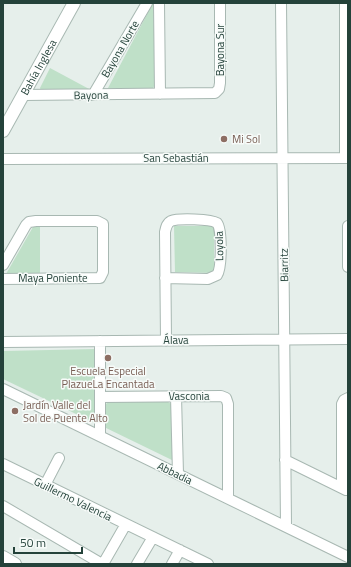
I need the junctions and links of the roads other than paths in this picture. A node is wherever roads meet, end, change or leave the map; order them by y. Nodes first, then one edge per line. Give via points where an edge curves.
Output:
1 (74, 3) edge
2 (147, 3) edge
3 (159, 3) edge
4 (220, 3) edge
5 (281, 3) edge
6 (345, 3) edge
7 (160, 94) junction
8 (212, 94) joint
9 (93, 95) junction
10 (347, 95) edge
11 (23, 96) junction
12 (3, 131) edge
13 (3, 158) edge
14 (283, 158) junction
15 (347, 158) edge
16 (348, 226) edge
17 (3, 265) edge
18 (348, 267) edge
19 (3, 278) edge
20 (165, 278) junction
21 (348, 339) edge
22 (284, 340) junction
23 (100, 341) junction
24 (166, 341) junction
25 (3, 342) edge
26 (3, 389) edge
27 (176, 396) junction
28 (100, 397) junction
29 (346, 399) edge
30 (100, 436) junction
31 (345, 451) edge
32 (59, 458) dead end
33 (285, 460) junction
34 (3, 464) edge
35 (178, 474) junction
36 (45, 485) junction
37 (345, 489) edge
38 (228, 498) junction
39 (3, 506) edge
40 (126, 524) junction
41 (286, 526) junction
42 (153, 537) junction
43 (180, 550) junction
44 (3, 557) edge
45 (348, 557) edge
46 (16, 564) edge
47 (102, 564) edge
48 (138, 564) edge
49 (172, 564) edge
50 (207, 564) edge

1 - 11 street, Bahía Inglesa
2 - 9 street, Bayona Norte
3 - 7 street
4 - 8 street, Bayona Sur via 220,86
5 - 14 street, Biarritz
6 - 10 street
7 - 8 street, Bayona
7 - 9 street, Bayona
9 - 11 street, Bayona
10 - 15 street
11 - 12 street, Bahía Inglesa
13 - 14 street, San Sebastián
14 - 15 street, San Sebastián
14 - 22 street, Biarritz
16 - 18 street
17 - 19 street, Maya Poniente via 29,222 102,222 102,276
20 - 20 street, Loyola via 165,232 168,223 177,219 211,220 217,223 220,230 220,269 217,275 208,278
20 - 24 street, Loyola
21 - 22 street, Álava
22 - 24 street, Álava
22 - 33 street, Biarritz
23 - 24 street, Álava
23 - 25 street, Álava
23 - 28 street
26 - 30 street, Abbadia
27 - 28 street, Vasconia
27 - 35 street
27 - 38 street, Vasconia via 226,398
28 - 30 street
29 - 31 street via 342,404
30 - 35 street, Abbadia
31 - 37 street
32 - 36 street
33 - 37 street
33 - 41 street, Biarritz
34 - 36 street, Guillermo Valencia
35 - 38 street, Abbadia
36 - 40 street, Guillermo Valencia
38 - 41 street, Abbadia
39 - 47 street
40 - 42 street, Guillermo Valencia
40 - 47 street
41 - 45 street, Abbadia
42 - 43 street, Guillermo Valencia
42 - 48 street
43 - 49 street
43 - 50 street, Guillermo Valencia
44 - 46 street

